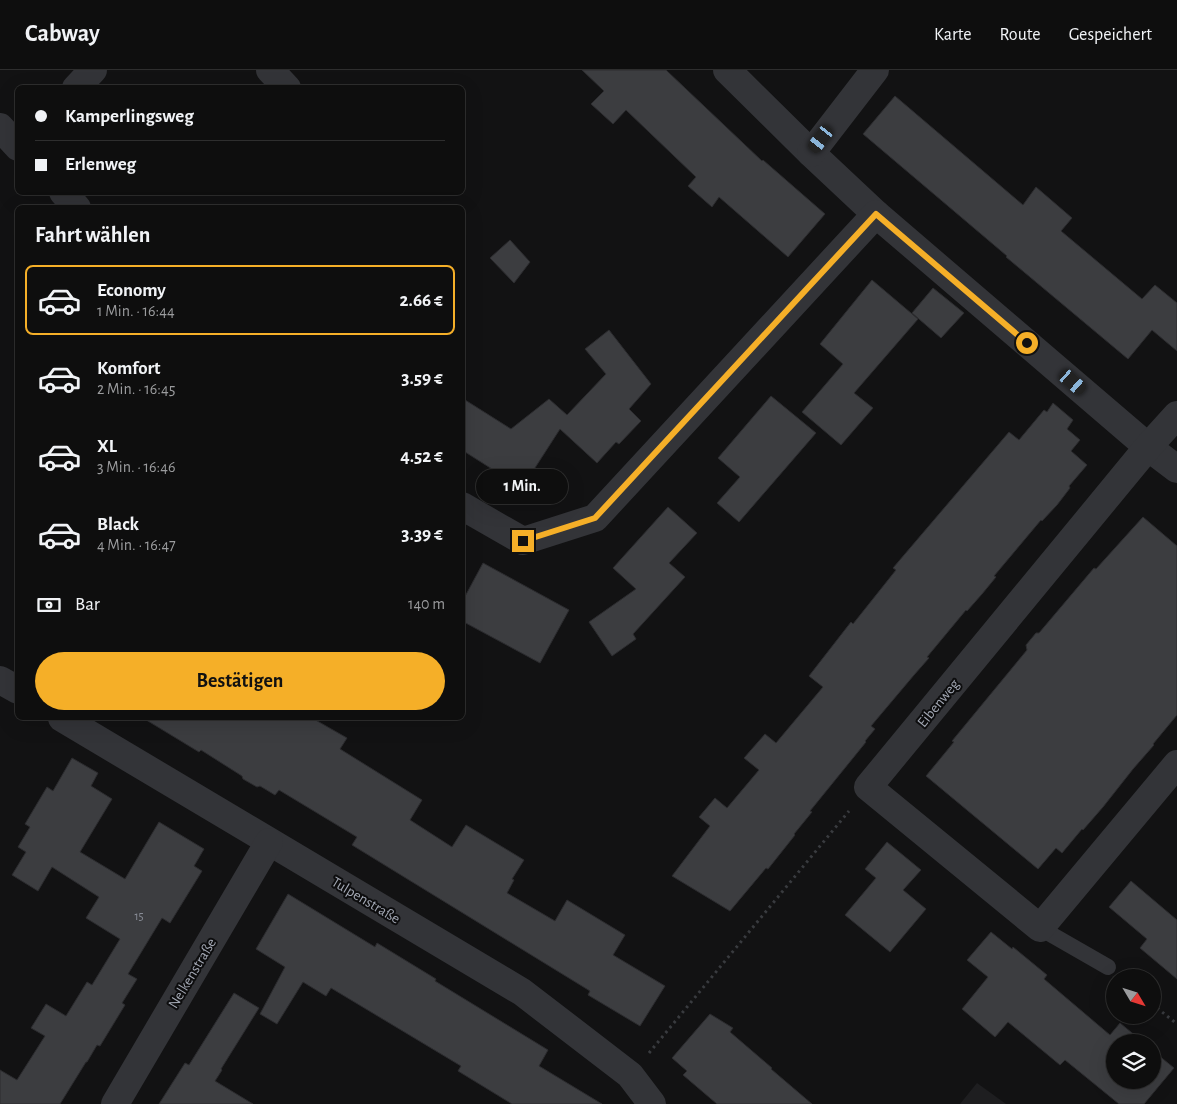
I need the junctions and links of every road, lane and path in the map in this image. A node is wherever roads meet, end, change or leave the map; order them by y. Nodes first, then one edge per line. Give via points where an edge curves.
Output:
1 (270, 70) edge
2 (727, 70) edge
3 (875, 70) edge
4 (284, 85) edge
5 (0, 127) edge
6 (15, 144) edge
7 (811, 153) junction
8 (66, 195) edge
9 (74, 205) edge
10 (876, 214) junction
11 (1177, 415) edge
12 (1148, 447) junction
13 (1177, 469) edge
14 (465, 508) edge
15 (0, 680) edge
16 (15, 688) edge
17 (65, 720) edge
18 (1177, 764) edge
19 (868, 787) junction
20 (269, 842) junction
21 (1040, 928) junction
22 (1108, 967) dead end
23 (1161, 1011) edge
24 (1177, 1024) edge
25 (630, 1075) junction
26 (115, 1104) edge
27 (652, 1104) edge

1 - 4 street
2 - 7 street
3 - 7 street
5 - 6 street
7 - 10 street
8 - 9 street
10 - 12 street
10 - 14 street via 595,518 523,541
11 - 12 street, Eibenweg
12 - 13 street
12 - 19 street, Eibenweg
15 - 16 street
17 - 20 street, Tulpenstraße
18 - 21 street
19 - 21 street
19 - 25 path
20 - 25 street, Tulpenstraße via 522,992
20 - 26 street, Nelkenstraße
21 - 22 lane
23 - 24 path
25 - 27 street, Tulpenstraße

